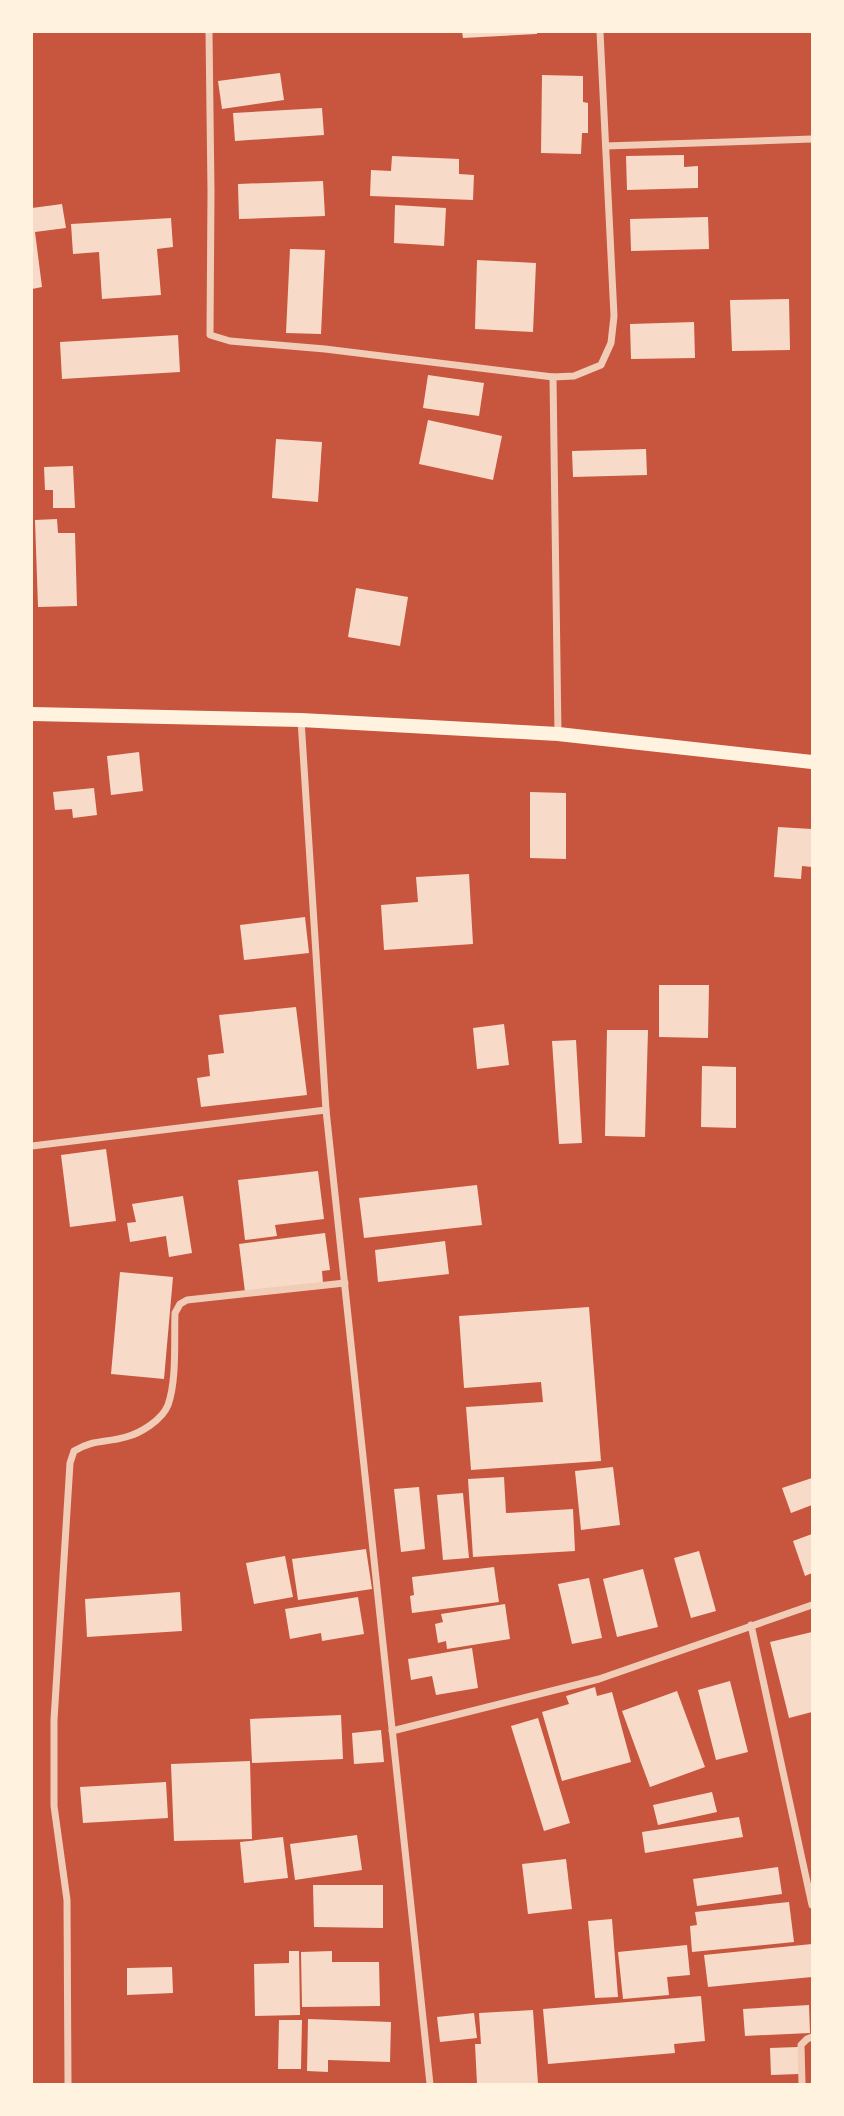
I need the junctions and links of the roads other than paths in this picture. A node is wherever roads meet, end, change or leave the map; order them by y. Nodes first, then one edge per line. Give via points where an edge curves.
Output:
1 (209, 32) edge
2 (600, 32) edge
3 (813, 139) edge
4 (606, 146) junction
5 (553, 377) junction
6 (32, 714) edge
7 (301, 720) junction
8 (558, 734) junction
9 (813, 762) edge
10 (326, 1110) junction
11 (32, 1146) edge
12 (345, 1283) junction
13 (813, 1605) edge
14 (751, 1625) junction
15 (392, 1731) junction
16 (813, 1905) edge
17 (813, 2038) edge
18 (68, 2084) edge
19 (430, 2084) edge
20 (802, 2084) edge

1 - 5 street via 210,335 230,341
2 - 4 street
3 - 4 street
4 - 5 street via 614,316 611,343 601,365 574,376
5 - 8 street
6 - 7 main road
7 - 8 main road
7 - 10 street
8 - 9 main road
10 - 11 street
10 - 12 street
12 - 15 street
12 - 18 street via 180,1304 175,1313 168,1405 163,1413 127,1437 88,1443 74,1451 54,1720 54,1806 67,1900
13 - 14 street
14 - 15 street via 599,1679
14 - 16 street
15 - 19 street
17 - 20 street via 802,2045

